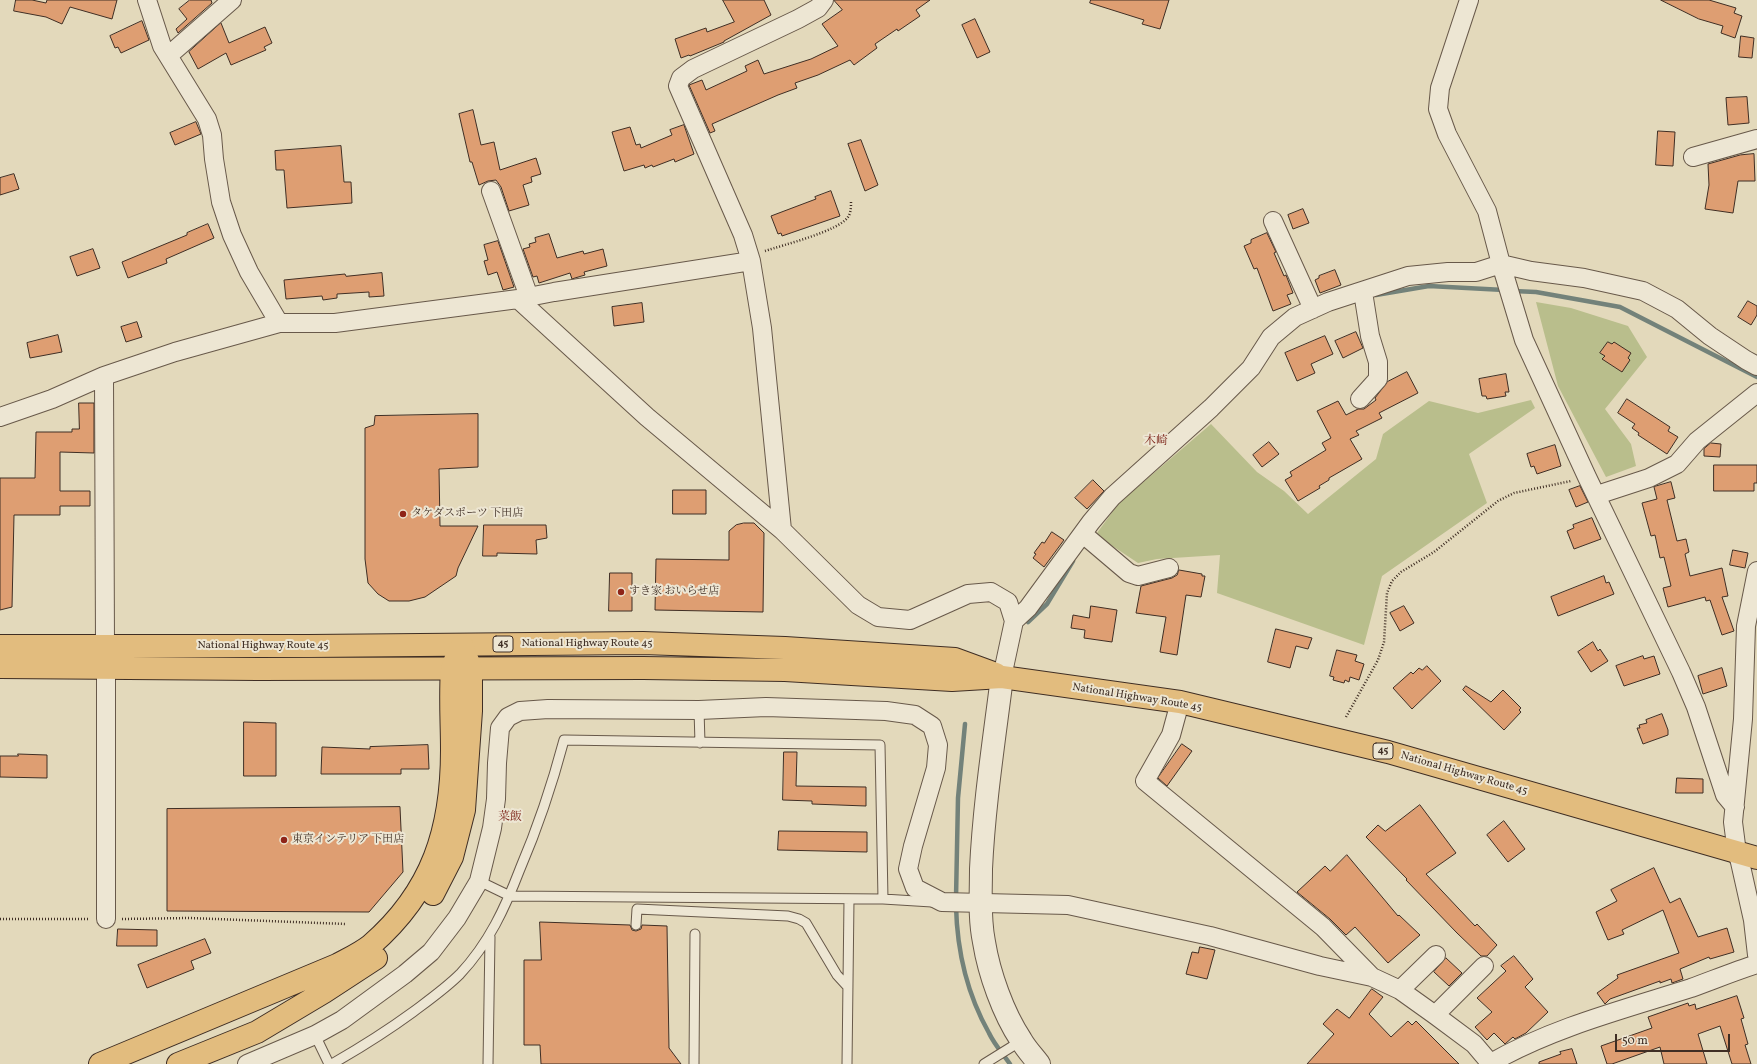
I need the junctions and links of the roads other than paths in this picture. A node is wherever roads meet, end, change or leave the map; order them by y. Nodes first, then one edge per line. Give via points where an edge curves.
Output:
1 (146, 0) edge
2 (232, 0) edge
3 (824, 0) edge
4 (1470, 0) edge
5 (168, 56) junction
6 (1757, 139) edge
7 (1693, 157) dead end
8 (491, 192) dead end
9 (1273, 220) dead end
10 (750, 258) junction
11 (1500, 264) junction
12 (1363, 292) junction
13 (523, 298) junction
14 (1313, 309) junction
15 (279, 323) junction
16 (1757, 366) edge
17 (104, 376) junction
18 (1757, 393) edge
19 (1360, 399) dead end
20 (0, 417) edge
21 (1597, 495) junction
22 (782, 530) junction
23 (1083, 534) junction
24 (1169, 568) dead end
25 (1757, 571) edge
26 (1014, 621) junction
27 (105, 645) junction
28 (462, 645) junction
29 (0, 646) edge
30 (0, 667) edge
31 (106, 667) junction
32 (462, 669) junction
33 (1002, 677) junction
34 (1751, 679) edge
35 (1180, 702) junction
36 (699, 710) junction
37 (700, 742) junction
38 (1734, 807) junction
39 (1747, 855) edge
40 (479, 881) junction
41 (510, 896) junction
42 (883, 899) junction
43 (849, 900) junction
44 (942, 902) junction
45 (980, 902) junction
46 (106, 919) road end
47 (636, 925) dead end
48 (695, 934) dead end
49 (490, 937) junction
50 (1436, 955) dead end
51 (1757, 955) edge
52 (1757, 964) edge
53 (1484, 966) dead end
54 (1372, 978) junction
55 (848, 987) junction
56 (1400, 990) junction
57 (1435, 1015) junction
58 (315, 1035) junction
59 (1021, 1041) junction
60 (100, 1064) edge
61 (178, 1064) edge
62 (247, 1064) edge
63 (330, 1064) edge
64 (488, 1064) edge
65 (694, 1064) edge
66 (847, 1064) edge
67 (984, 1064) edge
68 (1039, 1064) edge
69 (1491, 1064) edge

1 - 5 street
2 - 5 street
3 - 10 street via 818,8 798,19 693,69 680,78 678,86 743,235
4 - 11 street via 1440,88 1438,109 1447,134 1487,211
5 - 15 street via 207,119 212,135 221,202 232,235 249,272
6 - 7 street
8 - 13 street
9 - 14 street
10 - 13 street
10 - 22 street via 762,328
11 - 12 street via 1476,272 1408,276
11 - 16 street via 1643,291 1677,309 1710,336
11 - 21 street via 1524,340
12 - 14 street
12 - 19 street via 1370,336 1378,362 1378,379
13 - 15 street via 335,323
13 - 22 street via 647,417
14 - 23 street via 1295,317 1271,337 1251,368 1211,408 1112,497
15 - 17 street via 175,352
17 - 20 street via 52,399
17 - 27 street
18 - 21 street via 1697,441 1677,464 1649,478
21 - 38 street via 1681,672 1696,707 1725,795
22 - 26 street via 858,605 878,617 910,620 968,594 991,592 1008,602
23 - 24 street via 1129,573 1138,576
23 - 26 street via 1028,608
25 - 34 street via 1746,626
26 - 33 street
27 - 28 highway, National Highway Route 45 / 45
27 - 29 highway, National Highway Route 45 / 45
28 - 32 highway
28 - 33 highway, National Highway Route 45 / 45 via 643,643 785,648 955,659
30 - 31 highway, National Highway Route 45 / 45
31 - 32 highway, National Highway Route 45 / 45
31 - 46 street
32 - 33 highway, National Highway Route 45 / 45 via 786,670 952,680
32 - 60 highway via 449,807 439,847 426,876 404,912 370,946 337,965
32 - 61 highway via 471,711 464,810 452,857 430,898 407,929 370,962 257,1032
33 - 35 highway, National Highway Route 45 / 45
33 - 45 street via 986,810
34 - 38 street via 1743,719
35 - 39 highway, National Highway Route 45 / 45 via 1388,752
35 - 54 street via 1171,735 1145,781 1323,927
36 - 37 lane
36 - 40 street via 548,709 520,711 508,717 500,728 492,828
36 - 44 street via 766,707 886,711 914,715 932,726 938,745 936,768 908,869 915,888
37 - 41 lane via 564,740 536,832
37 - 42 lane via 880,746
38 - 39 street via 1733,822
39 - 51 street via 1740,862 1753,920
40 - 41 lane
40 - 58 street via 458,918 431,952 342,1020
41 - 43 lane
41 - 49 lane
42 - 43 lane
42 - 44 lane
43 - 55 lane
44 - 45 street
45 - 54 street via 1068,905 1210,936
45 - 59 street via 984,942 994,979
47 - 55 lane via 636,909 788,916 799,919 806,923 837,975
48 - 65 lane
49 - 63 lane via 460,974 436,996 375,1039
49 - 64 lane
50 - 56 street
52 - 69 street via 1568,1028
53 - 57 street
54 - 56 street
55 - 66 lane
56 - 57 street
57 - 69 street via 1474,1044
58 - 62 street
58 - 63 lane
59 - 67 lane
59 - 68 street

